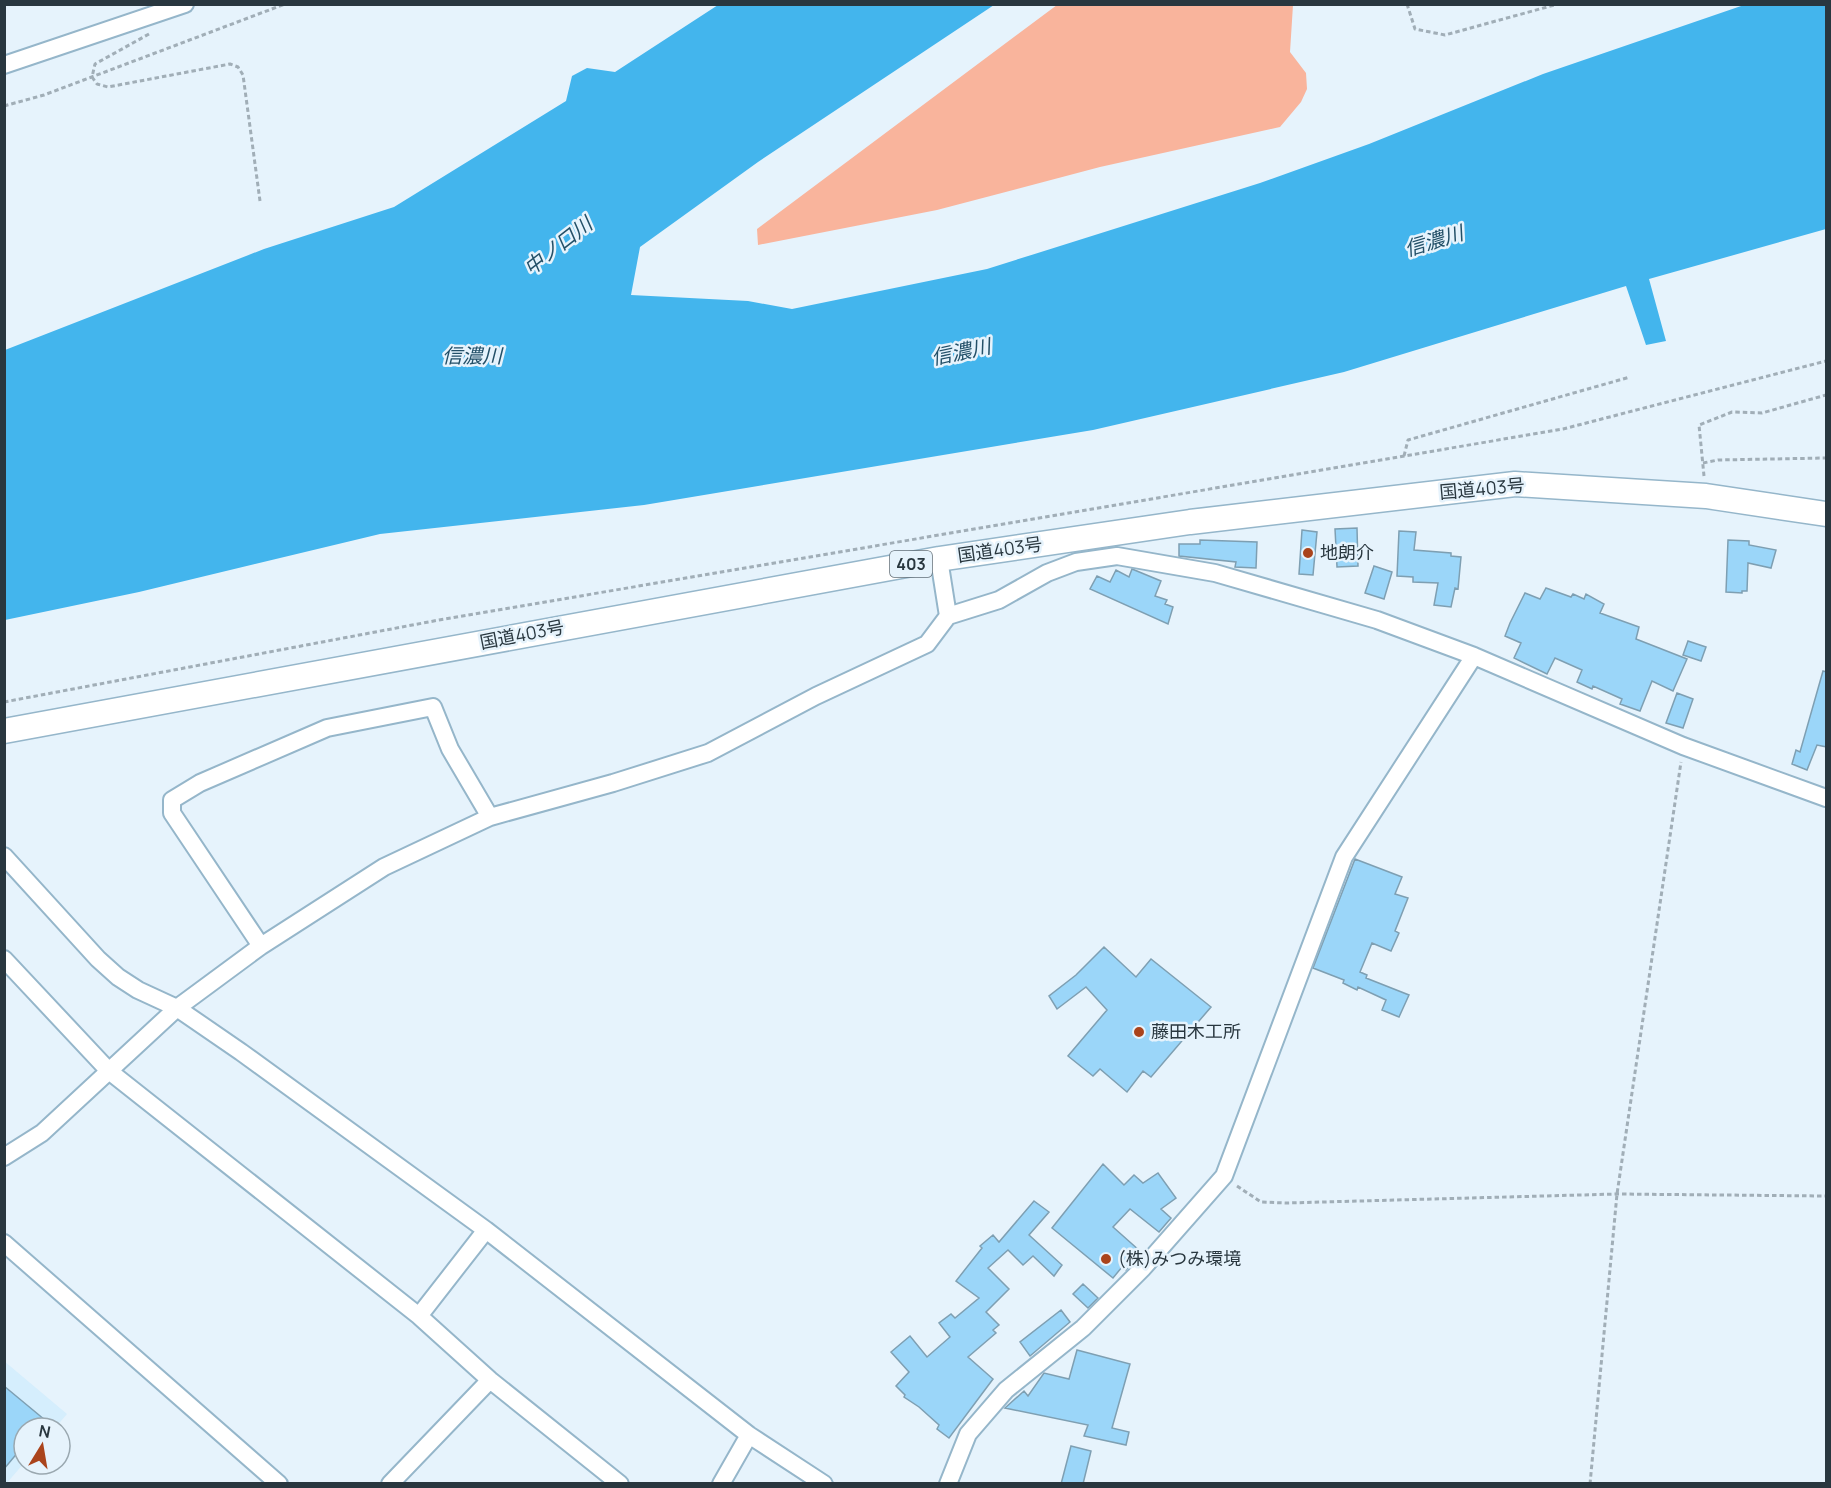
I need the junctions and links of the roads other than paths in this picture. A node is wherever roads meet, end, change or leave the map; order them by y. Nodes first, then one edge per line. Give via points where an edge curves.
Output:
1 (179, 7) edge
2 (4, 65) edge
3 (1827, 514) edge
4 (939, 559) junction
5 (948, 616) junction
6 (1474, 656) junction
7 (4, 731) edge
8 (1827, 798) edge
9 (490, 817) junction
10 (4, 856) edge
11 (261, 946) junction
12 (4, 959) edge
13 (177, 1008) junction
14 (109, 1071) junction
15 (4, 1157) edge
16 (486, 1230) junction
17 (4, 1243) edge
18 (419, 1316) junction
19 (490, 1380) junction
20 (749, 1435) junction
21 (279, 1484) edge
22 (390, 1484) edge
23 (620, 1484) edge
24 (721, 1484) edge
25 (824, 1484) edge
26 (948, 1484) edge

1 - 2 street
3 - 4 highway, 国道403号 / 403 via 1706,496 1515,484 1190,522
4 - 5 street
4 - 7 highway, 国道403号 / 403
5 - 6 street via 999,600 1076,562 1117,556 1215,573 1377,620
5 - 9 street via 927,644 708,753
6 - 8 street via 1683,746
6 - 26 street via 1344,857 1224,1176 1083,1329 1006,1390 968,1434
9 - 11 street via 384,867
9 - 11 street via 450,749 433,707 327,728 200,783 172,800 172,813
10 - 13 street via 118,977
11 - 13 street
12 - 14 street
13 - 14 street
13 - 16 street
14 - 15 street via 42,1134
14 - 18 street
16 - 18 street
16 - 20 street
17 - 21 street
18 - 19 street
19 - 22 street
19 - 23 street
20 - 24 street
20 - 25 street

